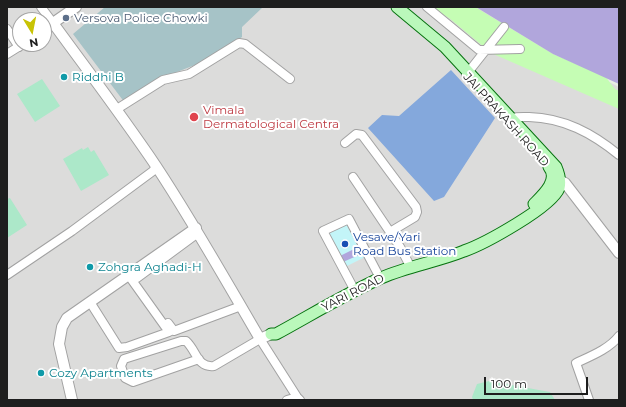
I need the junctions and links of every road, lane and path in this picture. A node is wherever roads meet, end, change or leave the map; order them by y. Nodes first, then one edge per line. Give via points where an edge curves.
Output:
1 (41, 7) edge
2 (76, 7) edge
3 (387, 7) edge
4 (396, 7) edge
5 (427, 7) edge
6 (53, 24) junction
7 (504, 27) dead end
8 (520, 49) dead end
9 (485, 51) junction
10 (467, 74) junction
11 (290, 79) dead end
12 (117, 109) junction
13 (509, 120) junction
14 (345, 143) dead end
15 (619, 155) edge
16 (156, 167) junction
17 (353, 176) dead end
18 (557, 178) junction
19 (197, 230) junction
20 (390, 232) junction
21 (619, 253) edge
22 (408, 262) junction
23 (7, 275) edge
24 (133, 276) junction
25 (379, 276) junction
26 (354, 288) junction
27 (90, 302) junction
28 (241, 306) junction
29 (271, 334) joint
30 (619, 336) edge
31 (260, 339) junction
32 (199, 359) junction
33 (299, 398) edge
34 (72, 400) edge
35 (287, 400) edge
36 (589, 400) edge

1 - 6 street
2 - 6 street
3 - 10 main road, JAI PRAKASH ROAD via 428,37
4 - 10 main road via 432,35
5 - 9 street via 474,47
6 - 12 street
7 - 9 street
8 - 9 street
9 - 10 street
10 - 13 main road, JAI PRAKASH ROAD
11 - 12 street via 245,44 239,43 189,74 163,80
12 - 16 street
13 - 15 street via 537,117 568,124 588,133
13 - 18 main road, JAI PRAKASH ROAD
14 - 20 street via 356,134 362,135 416,207 415,217
16 - 19 street
16 - 23 street via 72,232
17 - 20 street
18 - 21 street
18 - 22 main road, JAI PRAKASH ROAD via 534,204 494,231 453,249
18 - 25 main road, YARI ROAD via 556,192 539,208 492,238 465,251
19 - 24 street
19 - 28 street
20 - 22 street
22 - 25 main road, JAI PRAKASH ROAD
24 - 27 street
24 - 27 street via 169,332 119,348
24 - 28 street via 174,331
25 - 26 main road, JAI PRAKASH ROAD
25 - 26 street via 349,219 323,231
26 - 29 main road, JAI PRAKASH ROAD via 273,330
27 - 34 street via 67,318 59,337
28 - 31 street
29 - 31 street
30 - 36 street via 602,350 576,364
31 - 32 street via 214,366 207,367
31 - 33 street
32 - 32 street via 190,344 181,341 124,359 121,366 125,378 133,382
33 - 35 street

